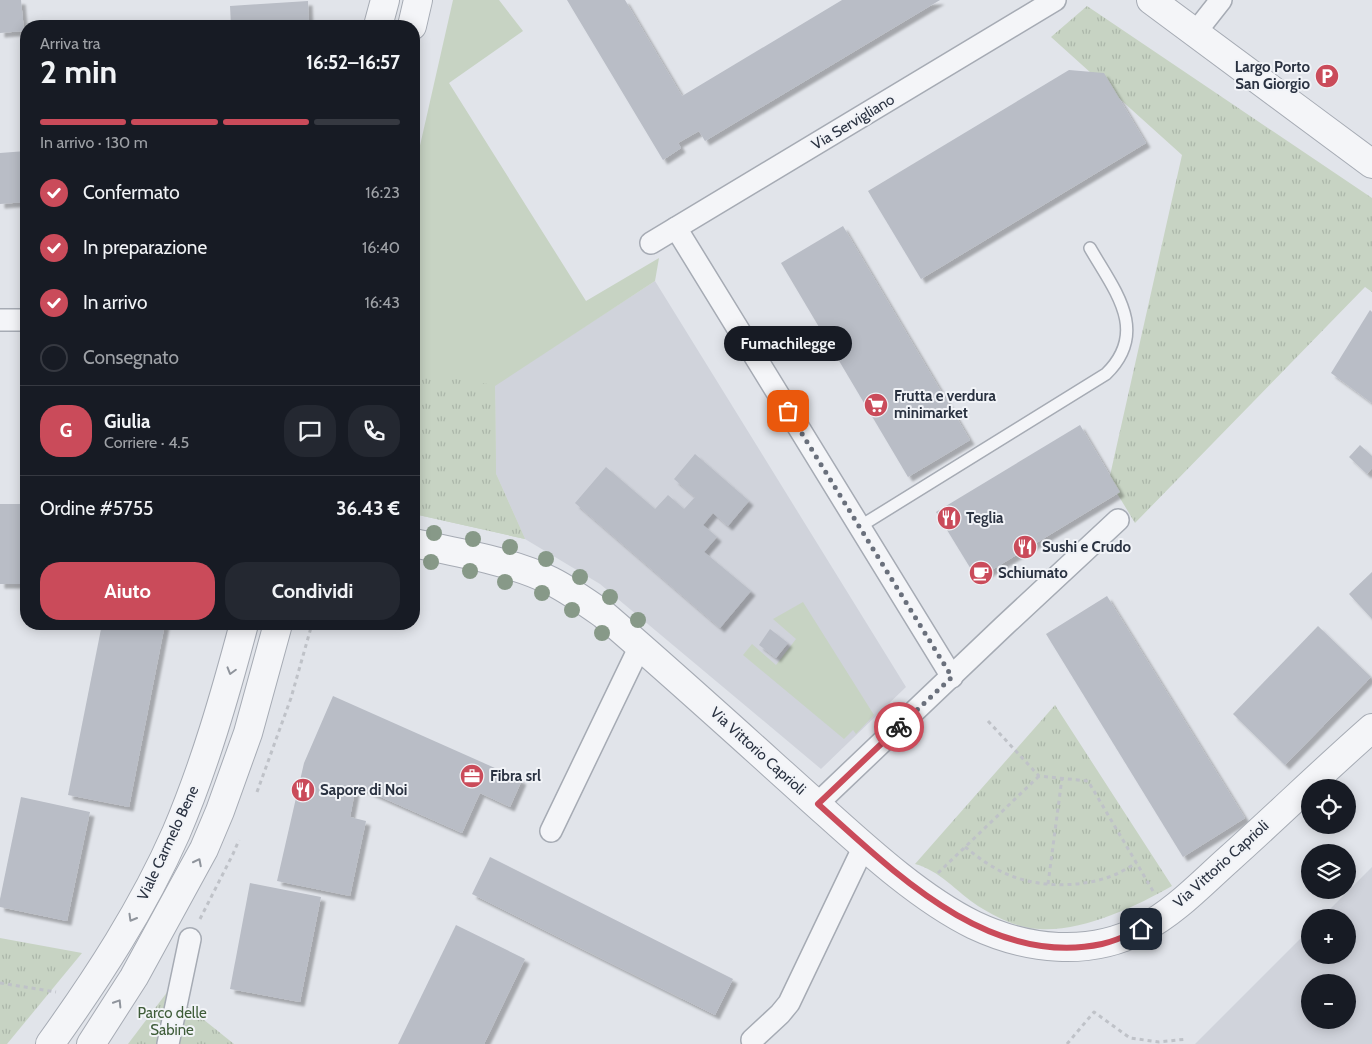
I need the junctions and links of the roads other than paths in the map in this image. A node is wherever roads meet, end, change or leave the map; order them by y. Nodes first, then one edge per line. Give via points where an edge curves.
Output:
1 (385, 0) edge
2 (418, 0) edge
3 (1055, 0) edge
4 (1151, 0) edge
5 (1221, 0) edge
6 (380, 20) edge
7 (413, 20) edge
8 (1195, 33) junction
9 (1372, 164) edge
10 (676, 228) junction
11 (651, 244) dead end
12 (1090, 248) dead end
13 (0, 320) edge
14 (20, 320) edge
15 (1118, 520) dead end
16 (860, 527) junction
17 (420, 544) edge
18 (242, 630) edge
19 (276, 630) edge
20 (640, 646) junction
21 (952, 677) junction
22 (1372, 728) edge
23 (818, 804) junction
24 (550, 832) dead end
25 (864, 846) junction
26 (190, 939) dead end
27 (752, 1040) dead end
28 (50, 1044) edge
29 (92, 1044) edge
30 (168, 1044) edge

1 - 6 street
2 - 7 street
3 - 10 street, Via Servigliano
4 - 8 street
5 - 8 street
8 - 9 street
10 - 11 street, Via Servigliano
10 - 16 street
12 - 16 lane via 1125,310 1128,332 1116,364 1106,374
13 - 14 street
15 - 21 street
16 - 21 street
17 - 20 street, Via Vittorio Caprioli via 509,565 552,581 598,610
18 -> 28 street, Viale Carmelo Bene via 206,755 172,842 112,952
29 -> 19 street, Viale Carmelo Bene via 134,977 204,848 248,732
20 - 23 street, Via Vittorio Caprioli
20 - 24 street
21 - 23 street
22 - 25 street, Via Vittorio Caprioli via 1166,913 1141,929 1103,944 1050,947 1012,939 975,925 919,890
23 - 25 street, Via Vittorio Caprioli
25 - 27 street via 789,1003
26 - 30 street

